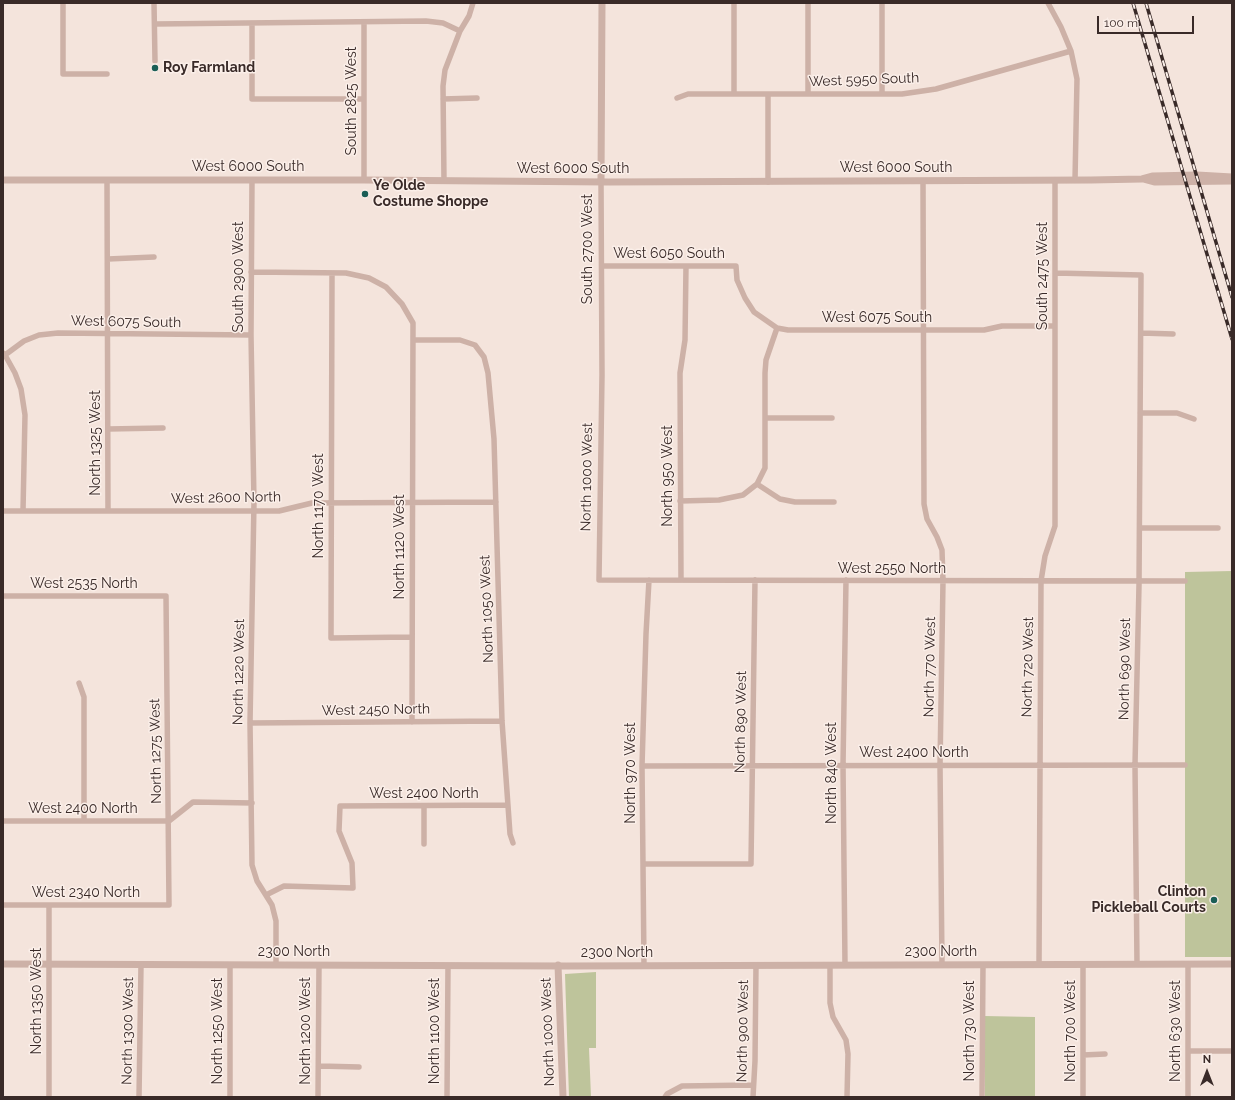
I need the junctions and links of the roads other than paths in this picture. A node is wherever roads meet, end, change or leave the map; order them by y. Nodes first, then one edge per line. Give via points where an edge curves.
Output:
1 (63, 3) edge
2 (154, 3) edge
3 (473, 3) edge
4 (602, 3) edge
5 (734, 3) edge
6 (808, 3) edge
7 (882, 3) edge
8 (1048, 3) edge
9 (364, 22) junction
10 (252, 23) junction
11 (155, 24) junction
12 (460, 32) junction
13 (1071, 51) junction
14 (155, 60) dead end
15 (107, 74) dead end
16 (734, 94) junction
17 (768, 94) junction
18 (808, 94) junction
19 (882, 94) junction
20 (443, 98) junction
21 (477, 98) dead end
22 (677, 98) dead end
23 (364, 99) junction
24 (1232, 177) edge
25 (1185, 179) junction
26 (3, 180) edge
27 (107, 180) junction
28 (252, 180) junction
29 (364, 180) junction
30 (1055, 180) junction
31 (1075, 180) junction
32 (444, 181) junction
33 (924, 181) junction
34 (1232, 181) edge
35 (601, 182) junction
36 (768, 182) junction
37 (154, 257) dead end
38 (108, 259) junction
39 (602, 266) junction
40 (686, 266) junction
41 (736, 266) joint
42 (251, 272) junction
43 (332, 273) junction
44 (1055, 273) junction
45 (1055, 326) junction
46 (777, 328) junction
47 (924, 330) junction
48 (1141, 333) junction
49 (108, 334) junction
50 (1173, 334) dead end
51 (251, 335) junction
52 (413, 340) junction
53 (4, 354) edge
54 (1055, 372) joint
55 (253, 374) joint
56 (602, 375) joint
57 (1140, 413) junction
58 (764, 418) junction
59 (832, 418) dead end
60 (1194, 419) dead end
61 (163, 428) dead end
62 (108, 429) junction
63 (757, 484) junction
64 (680, 501) junction
65 (412, 502) junction
66 (496, 502) junction
67 (834, 502) dead end
68 (331, 503) junction
69 (254, 511) junction
70 (3, 512) edge
71 (23, 512) junction
72 (108, 512) junction
73 (1140, 528) junction
74 (1218, 528) dead end
75 (599, 580) joint
76 (649, 580) junction
77 (681, 580) junction
78 (755, 580) junction
79 (846, 580) junction
80 (943, 581) junction
81 (1041, 581) junction
82 (1139, 581) junction
83 (1185, 581) dead end
84 (3, 596) edge
85 (166, 596) joint
86 (412, 637) junction
87 (80, 682) dead end
88 (502, 721) junction
89 (412, 722) junction
90 (250, 723) junction
91 (753, 765) junction
92 (843, 765) junction
93 (940, 765) junction
94 (1039, 765) junction
95 (1135, 765) junction
96 (1186, 765) dead end
97 (642, 766) junction
98 (252, 803) junction
99 (508, 805) junction
100 (424, 806) junction
101 (84, 820) junction
102 (3, 821) edge
103 (169, 821) junction
104 (513, 843) dead end
105 (424, 844) dead end
106 (643, 864) junction
107 (266, 896) junction
108 (49, 905) junction
109 (169, 905) joint
110 (3, 906) edge
111 (3, 964) edge
112 (49, 964) junction
113 (1082, 964) junction
114 (1137, 964) junction
115 (1188, 964) junction
116 (1232, 964) edge
117 (141, 965) junction
118 (230, 965) junction
119 (276, 965) junction
120 (319, 965) junction
121 (558, 965) junction
122 (644, 965) junction
123 (756, 965) junction
124 (830, 965) junction
125 (845, 965) junction
126 (942, 965) junction
127 (983, 965) junction
128 (1039, 965) junction
129 (448, 966) junction
130 (1188, 1051) junction
131 (1232, 1051) edge
132 (1105, 1054) dead end
133 (1083, 1055) junction
134 (319, 1066) junction
135 (359, 1067) dead end
136 (753, 1085) junction
137 (666, 1096) edge
138 (49, 1097) edge
139 (139, 1097) edge
140 (230, 1097) edge
141 (318, 1097) edge
142 (447, 1097) edge
143 (563, 1097) edge
144 (753, 1097) edge
145 (847, 1097) edge
146 (982, 1097) edge
147 (1083, 1097) edge
148 (1188, 1097) edge

1 - 15 street via 63,74
2 - 11 street
3 - 12 street
4 - 35 street, South 2700 West
5 - 16 street
6 - 18 street
7 - 19 street
8 - 13 street
9 - 10 street
9 - 12 street via 426,21 443,23
9 - 23 street, South 2825 West
10 - 11 street
10 - 23 street via 252,99
11 - 14 street
12 - 20 street via 445,70
13 - 19 street, West 5950 South via 936,89
13 - 31 street via 1077,79
16 - 17 street, West 5950 South
16 - 22 street, West 5950 South via 688,94
17 - 18 street, West 5950 South
17 - 36 street
18 - 19 street, West 5950 South
20 - 21 street
20 - 32 street
23 - 29 street, South 2825 West
24 - 25 street
25 - 31 street, West 6000 South via 1153,176 1142,179
25 - 34 street
26 - 27 street, West 6000 South
27 - 28 street, West 6000 South
27 - 38 street, North 1325 West
28 - 29 street, West 6000 South
28 - 42 street, South 2900 West
29 - 32 street, West 6000 South
30 - 31 street, West 6000 South
30 - 33 street, West 6000 South
30 - 44 street, South 2475 West
32 - 35 street, West 6000 South
33 - 36 street, West 6000 South
33 - 47 street, North 770 West
35 - 36 street, West 6000 South
35 - 39 street, South 2700 West
37 - 38 street
38 - 49 street, North 1325 West
39 - 40 street, West 6050 South
39 - 56 street, South 2700 West
40 - 41 street, West 6050 South
40 - 64 street, North 950 West via 685,340 680,373
41 - 46 street, West 6075 South via 737,280 754,312
42 - 43 street
42 - 51 street, South 2900 West
43 - 52 street, North 1120 West via 368,278 386,288 402,304 413,323
43 - 68 street, North 1170 West
44 - 45 street, South 2475 West
44 - 48 street, North 690 West via 1141,274
45 - 47 street, West 6075 South
45 - 54 street, South 2475 West
46 - 47 street, West 6075 South
46 - 58 street via 764,373
47 - 80 street, North 770 West via 924,504 927,519 942,550
48 - 50 street
48 - 57 street, North 690 West
49 - 51 street, West 6075 South
49 - 53 street, West 6075 South via 39,335
49 - 62 street, North 1325 West
51 - 55 street, South 2900 West
52 - 65 street, North 1120 West
52 - 66 street, North 1050 West via 460,340 475,345 484,357 488,373 494,439
53 - 71 street via 21,389 25,415
54 - 81 street, North 720 West via 1055,526 1045,556
55 - 69 street, North 1220 West
56 - 75 street, North 1000 West
57 - 60 street via 1177,413
57 - 73 street, North 690 West
58 - 59 street
58 - 63 street via 764,468
61 - 62 street
62 - 72 street, North 1325 West
63 - 64 street via 742,495 720,500
63 - 67 street via 780,499 795,502
64 - 77 street, North 950 West
65 - 66 street, West 2600 North
65 - 68 street, West 2600 North
65 - 86 street, North 1120 West
66 - 88 street, North 1050 West
68 - 69 street, West 2600 North via 312,503 279,511
68 - 86 street, North 1170 West via 331,638
69 - 72 street, West 2600 North
69 - 90 street, North 1220 West
70 - 71 street, West 2600 North
71 - 72 street, West 2600 North
73 - 74 street
73 - 82 street, North 690 West
75 - 76 street, West 2550 North
76 - 77 street, West 2550 North
76 - 97 street, North 970 West
77 - 78 street, West 2550 North
78 - 79 street, West 2550 North
78 - 91 street, North 890 West
79 - 80 street, West 2550 North
79 - 92 street, North 840 West
80 - 81 street, West 2550 North
80 - 93 street, North 770 West
81 - 82 street, West 2550 North
81 - 94 street, North 720 West
82 - 83 street, West 2550 North
82 - 95 street, North 690 West
84 - 85 street, West 2535 North
85 - 103 street, North 1275 West
86 - 89 street, North 1120 West
87 - 101 street via 84,697
88 - 89 street, West 2450 North
88 - 99 street, North 1050 West
89 - 90 street, West 2450 North
90 - 98 street, North 1220 West
91 - 92 street, West 2400 North
91 - 97 street, West 2400 North
91 - 106 street, North 890 West via 751,864
92 - 93 street, West 2400 North
92 - 125 street, North 840 West
93 - 94 street, West 2400 North
93 - 126 street, North 770 West
94 - 95 street, West 2400 North
94 - 128 street, North 720 West
95 - 96 street, West 2400 North
95 - 114 street, North 690 West
97 - 106 street, North 970 West
98 - 103 street via 193,802
98 - 107 street, North 1220 West via 252,865 257,881
99 - 100 street, West 2400 North
99 - 104 street, North 1050 West
100 - 105 street
100 - 107 street, West 2400 North via 340,806 340,831 352,863 353,888 284,886
101 - 102 street, West 2400 North
101 - 103 street, West 2400 North
103 - 109 street, North 1275 West
106 - 122 street, North 970 West
107 - 119 street, North 1220 West via 272,905 276,920
108 - 109 street, West 2340 North
108 - 110 street, West 2340 North
108 - 112 street, North 1350 West
111 - 112 street, 2300 North
112 - 117 street, 2300 North
112 - 138 street, North 1350 West
113 - 114 street, 2300 North
113 - 128 street, 2300 North
113 - 133 street, North 700 West
114 - 115 street, 2300 North
115 - 116 street, 2300 North
115 - 130 street, North 630 West
117 - 118 street, 2300 North
117 - 139 street, North 1300 West
118 - 119 street, 2300 North
118 - 140 street, North 1250 West
119 - 120 street, 2300 North
120 - 129 street, 2300 North
120 - 134 street, North 1200 West
121 - 122 street, 2300 North
121 - 129 street, 2300 North
121 - 143 street, North 1000 West
122 - 123 street, 2300 North
123 - 124 street, 2300 North
123 - 136 street, North 900 West via 756,1061
124 - 125 street, 2300 North
124 - 145 street via 830,1003 833,1017 846,1040 848,1054
125 - 126 street, 2300 North
126 - 127 street, 2300 North
127 - 128 street, 2300 North
127 - 146 street, North 730 West
129 - 142 street, North 1100 West
130 - 131 street
130 - 148 street, North 630 West
132 - 133 street
133 - 147 street, North 700 West
134 - 135 street
134 - 141 street, North 1200 West
136 - 137 street via 682,1086
136 - 144 street, North 900 West

